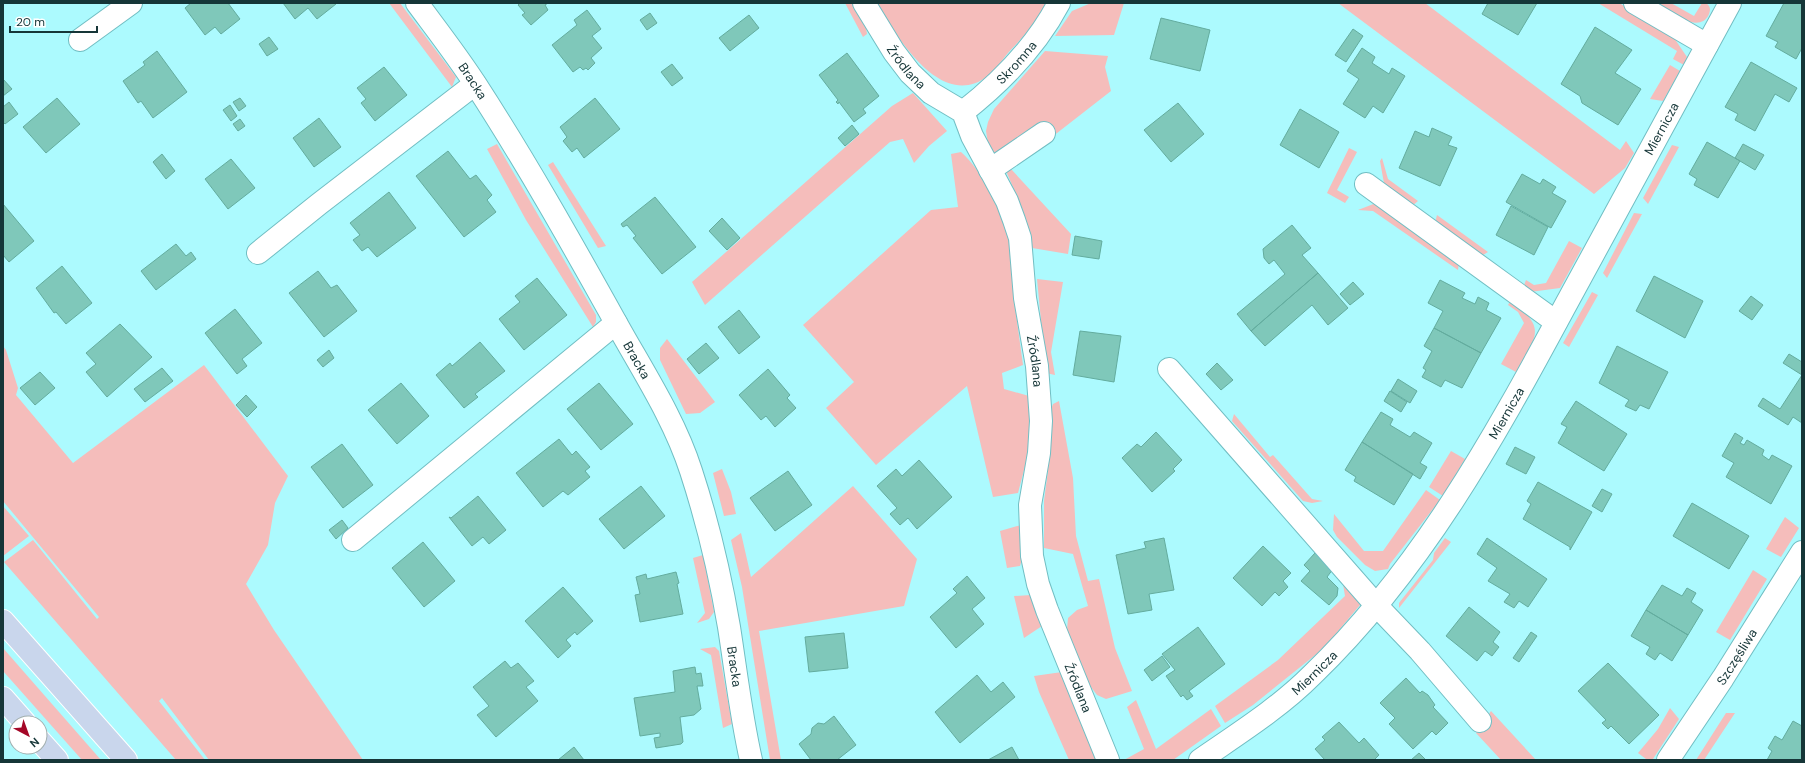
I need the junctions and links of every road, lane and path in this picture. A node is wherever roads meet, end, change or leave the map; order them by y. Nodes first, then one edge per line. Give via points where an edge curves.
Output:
1 (131, 3) edge
2 (417, 3) edge
3 (864, 3) edge
4 (1059, 3) edge
5 (1635, 3) edge
6 (1730, 3) edge
7 (80, 40) dead end
8 (1707, 45) junction
9 (475, 84) junction
10 (963, 112) junction
11 (1044, 133) dead end
12 (990, 170) junction
13 (1366, 184) dead end
14 (258, 253) dead end
15 (1556, 322) junction
16 (616, 323) junction
17 (1169, 369) dead end
18 (353, 540) dead end
19 (1802, 552) edge
20 (1376, 605) junction
21 (3, 621) edge
22 (3, 698) edge
23 (18, 715) edge
24 (1480, 722) dead end
25 (48, 749) edge
26 (57, 760) edge
27 (126, 760) edge
28 (751, 760) edge
29 (1108, 760) edge
30 (1200, 760) edge
31 (1668, 760) edge

1 - 7 street
2 - 9 street, Bracka
3 - 10 street, Źródlana via 910,73 930,93
4 - 10 street, Skromna via 1050,20 1002,79
5 - 8 street
6 - 8 street, Miernicza
8 - 15 street, Miernicza
9 - 14 street
9 - 16 street, Bracka via 569,239
10 - 12 street, Źródlana
11 - 12 street
12 - 29 street, Źródlana via 1007,202 1020,238 1025,298 1036,366 1041,421 1039,453 1030,505 1030,533 1038,584
13 - 15 street
15 - 20 street, Miernicza via 1468,479 1426,542
16 - 18 street
16 - 28 street, Bracka via 677,437 703,508 716,558
17 - 20 street
19 - 31 street, Szczęśliwa
20 - 24 street via 1420,651
20 - 30 street, Miernicza via 1306,681 1279,704
21 - 27 highway
22 - 23 highway
25 - 26 highway

